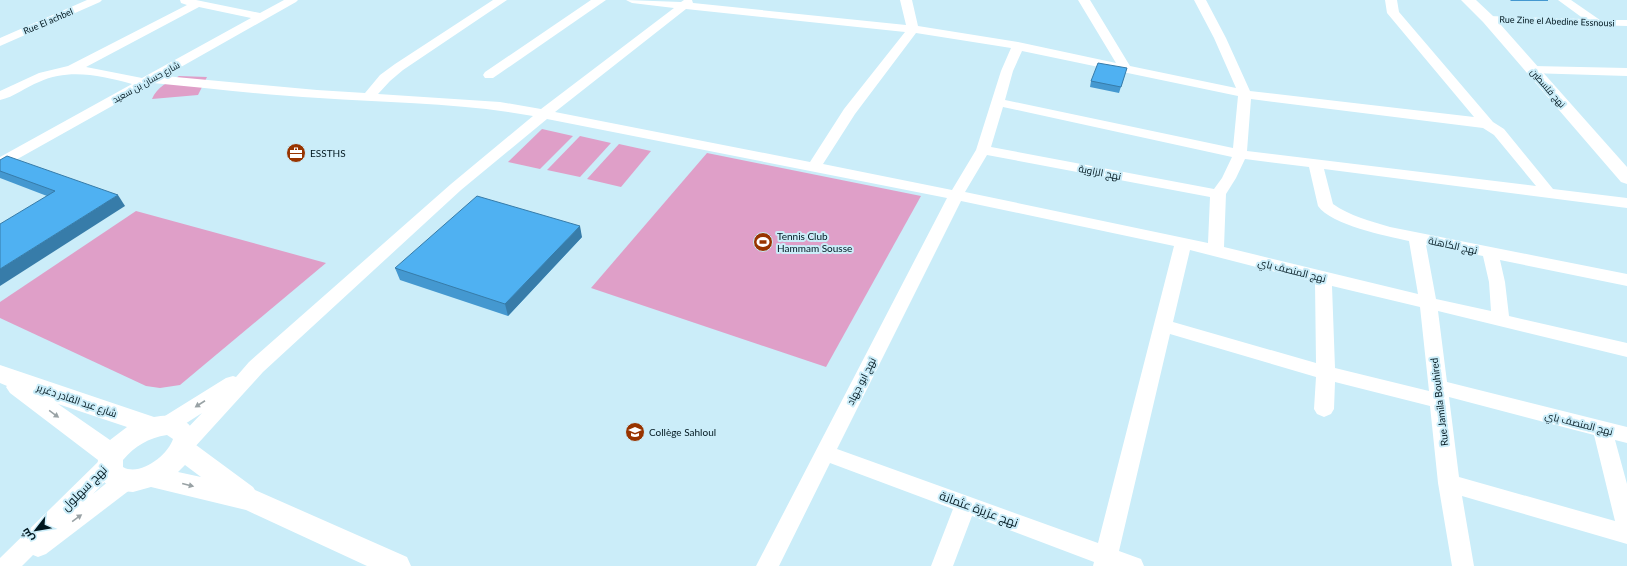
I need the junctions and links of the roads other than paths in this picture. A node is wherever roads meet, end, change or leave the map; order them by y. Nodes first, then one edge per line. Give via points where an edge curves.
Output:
1 (96, 0) edge
2 (292, 0) edge
3 (501, 0) edge
4 (600, 0) edge
5 (632, 0) edge
6 (906, 0) edge
7 (1084, 0) edge
8 (1200, 0) edge
9 (1391, 0) edge
10 (1468, 0) edge
11 (1564, 0) edge
12 (187, 1) edge
13 (687, 2) edge
14 (262, 17) junction
15 (1488, 19) junction
16 (1597, 23) junction
17 (1627, 23) edge
18 (913, 29) junction
19 (0, 42) edge
20 (1018, 46) junction
21 (1126, 69) junction
22 (71, 70) junction
23 (1533, 70) junction
24 (1627, 72) edge
25 (489, 74) dead end
26 (149, 81) junction
27 (1246, 94) junction
28 (0, 96) edge
29 (368, 97) junction
30 (997, 102) junction
31 (544, 114) junction
32 (1488, 125) junction
33 (983, 150) junction
34 (1240, 154) junction
35 (0, 163) edge
36 (1315, 163) junction
37 (813, 168) junction
38 (1627, 178) edge
39 (1548, 192) junction
40 (1218, 194) junction
41 (956, 196) junction
42 (1627, 203) edge
43 (1416, 237) junction
44 (1183, 244) junction
45 (1216, 250) junction
46 (1490, 253) junction
47 (1323, 278) junction
48 (1627, 280) edge
49 (1428, 302) junction
50 (1500, 319) junction
51 (1163, 326) junction
52 (1627, 350) edge
53 (256, 367) junction
54 (1326, 372) junction
55 (0, 374) edge
56 (1438, 394) junction
57 (1324, 409) dead end
58 (161, 426) junction
59 (1602, 428) junction
60 (1627, 435) edge
61 (184, 446) junction
62 (824, 453) junction
63 (111, 459) junction
64 (139, 478) junction
65 (1449, 482) junction
66 (250, 500) junction
67 (966, 504) junction
68 (1627, 525) edge
69 (1627, 534) edge
70 (1105, 561) edge
71 (7, 566) edge
72 (12, 566) edge
73 (397, 566) edge
74 (767, 566) edge
75 (942, 566) edge
76 (1133, 566) edge
77 (1463, 566) edge

1 - 19 street, Rue El achbel
2 - 14 street, شارع حسان بن سعيد
3 - 29 street via 399,67
4 - 25 street
5 - 13 street
6 - 18 street
7 - 21 street
8 - 27 street
9 - 32 street via 1393,13
10 - 15 main road, نهج فلسطين
11 - 16 street
12 - 14 street
12 - 22 street
13 - 18 street
13 - 31 street
14 - 26 street, شارع حسان بن سعيد
15 - 16 street, Rue Zine el Abedine Essnousi
15 - 23 main road, نهج فلسطين
16 - 17 street, Rue Zine el Abedine Essnousi
18 - 20 street
18 - 37 street via 849,112
20 - 21 street
20 - 30 street, نهج ابو جهاد
21 - 27 street
22 - 26 street, نهج المنصف باي
22 - 28 street via 42,76
23 - 24 street
23 - 38 main road, نهج فلسطين
26 - 29 street, نهج المنصف باي
26 - 35 street, شارع حسان بن سعيد
27 - 32 street
27 - 34 street
29 - 31 street, نهج المنصف باي via 500,106
30 - 33 street, نهج ابو جهاد
30 - 34 street
31 - 37 street, نهج المنصف باي
31 - 53 street via 456,187
32 - 39 street via 1498,132
33 - 40 street, نهج الزاوية
33 - 41 street, نهج ابو جهاد
34 - 36 street
34 - 40 street
36 - 39 street
36 - 43 street, نهج الكاهنة via 1324,202 1331,211 1350,220
37 - 41 street, نهج المنصف باي
39 - 42 street
40 - 45 street
41 - 44 street, نهج المنصف باي
41 - 62 street, نهج ابو جهاد
43 - 46 street, نهج الكاهنة
43 - 49 street, Rue Jamila Bouhired
44 - 45 street, نهج المنصف باي
44 - 51 street
45 - 47 street, نهج المنصف باي
46 - 48 street, نهج الكاهنة
46 - 50 street via 1497,282
47 - 49 street, نهج المنصف باي
47 - 54 street
49 - 50 street, نهج المنصف باي
49 - 56 street, Rue Jamila Bouhired
50 - 52 street, نهج المنصف باي
51 - 54 street, نهج المنصف باي
51 - 70 street
53 -> 58 street
53 - 61 street
54 - 56 street, نهج المنصف باي
54 - 57 street
55 - 58 main road, شارع عبد القادر دغرير
55 -> 63 main road, شارع عبد القادر دغرير
56 - 59 street, نهج المنصف باي
56 - 65 street, Rue Jamila Bouhired
58 - 61 main road, شارع عبد القادر دغرير via 182,430 186,438
58 - 63 main road via 132,436 120,446
59 - 60 street, نهج المنصف باي
59 - 68 street
61 - 64 main road via 171,464
61 - 66 main road
62 - 67 street, نهج عزيزة عثمانة
62 - 74 street, نهج ابو جهاد
63 - 64 main road via 110,466 117,478
63 - 71 street, نهج سهلول
64 -> 66 main road
72 -> 64 street, نهج سهلول
65 - 69 street
65 - 77 street, Rue Jamila Bouhired
66 - 73 main road
67 - 70 street, نهج عزيزة عثمانة
67 - 75 street
70 - 76 street, نهج عزيزة عثمانة

